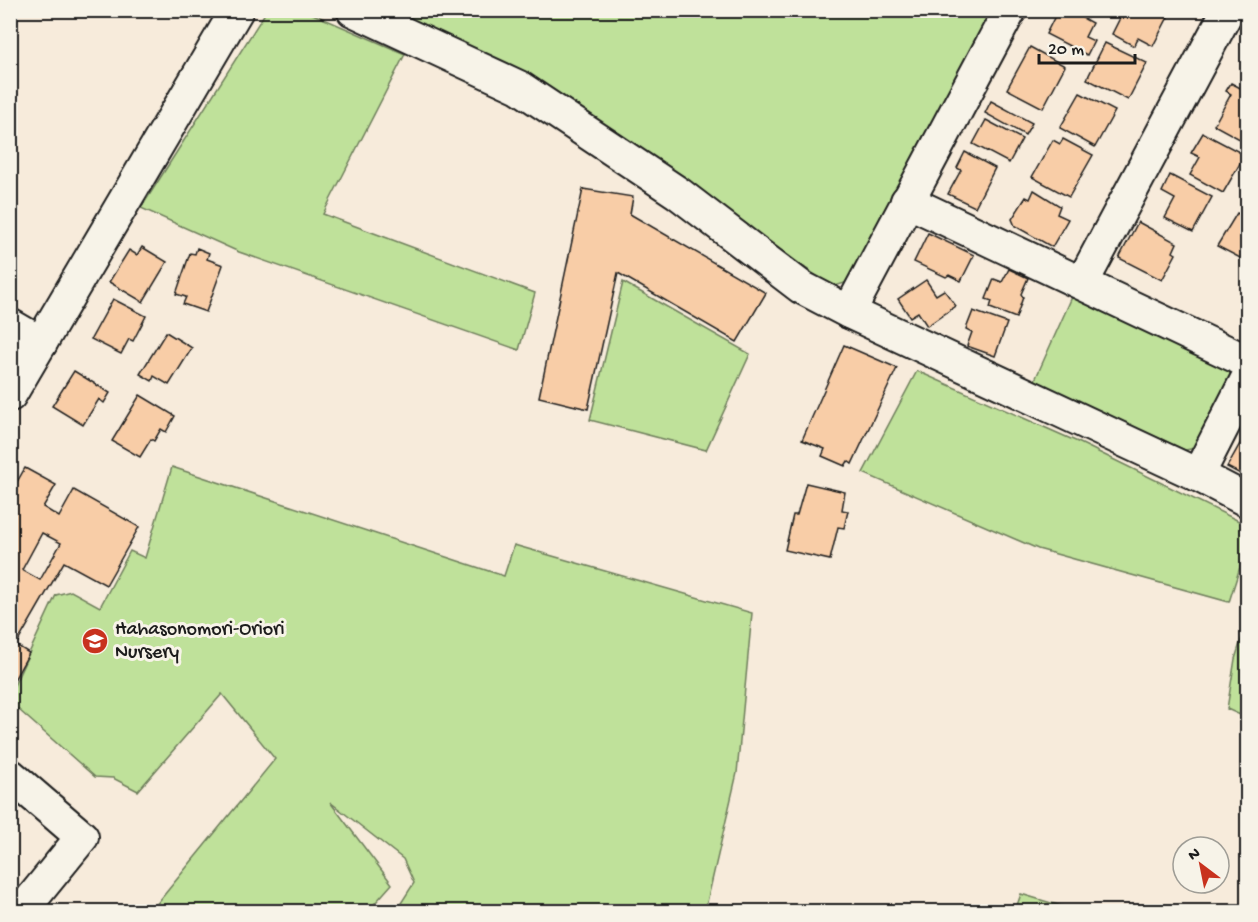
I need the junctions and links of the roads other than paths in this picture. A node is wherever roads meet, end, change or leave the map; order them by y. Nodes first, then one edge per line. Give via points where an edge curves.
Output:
1 (237, 10) edge
2 (353, 10) edge
3 (1010, 10) edge
4 (1228, 10) edge
5 (907, 201) junction
6 (1082, 283) junction
7 (849, 312) junction
8 (10, 325) edge
9 (41, 343) junction
10 (1248, 362) edge
11 (1248, 377) edge
12 (10, 394) edge
13 (1198, 475) junction
14 (1248, 501) edge
15 (10, 775) edge
16 (21, 912) edge

1 - 9 street
2 - 7 street via 519,87 678,193 801,287
3 - 5 street
4 - 6 street
5 - 6 street
5 - 7 street
6 - 10 street
7 - 13 street
8 - 9 street
9 - 12 street
11 - 13 street
13 - 14 street
15 - 16 street via 82,837

